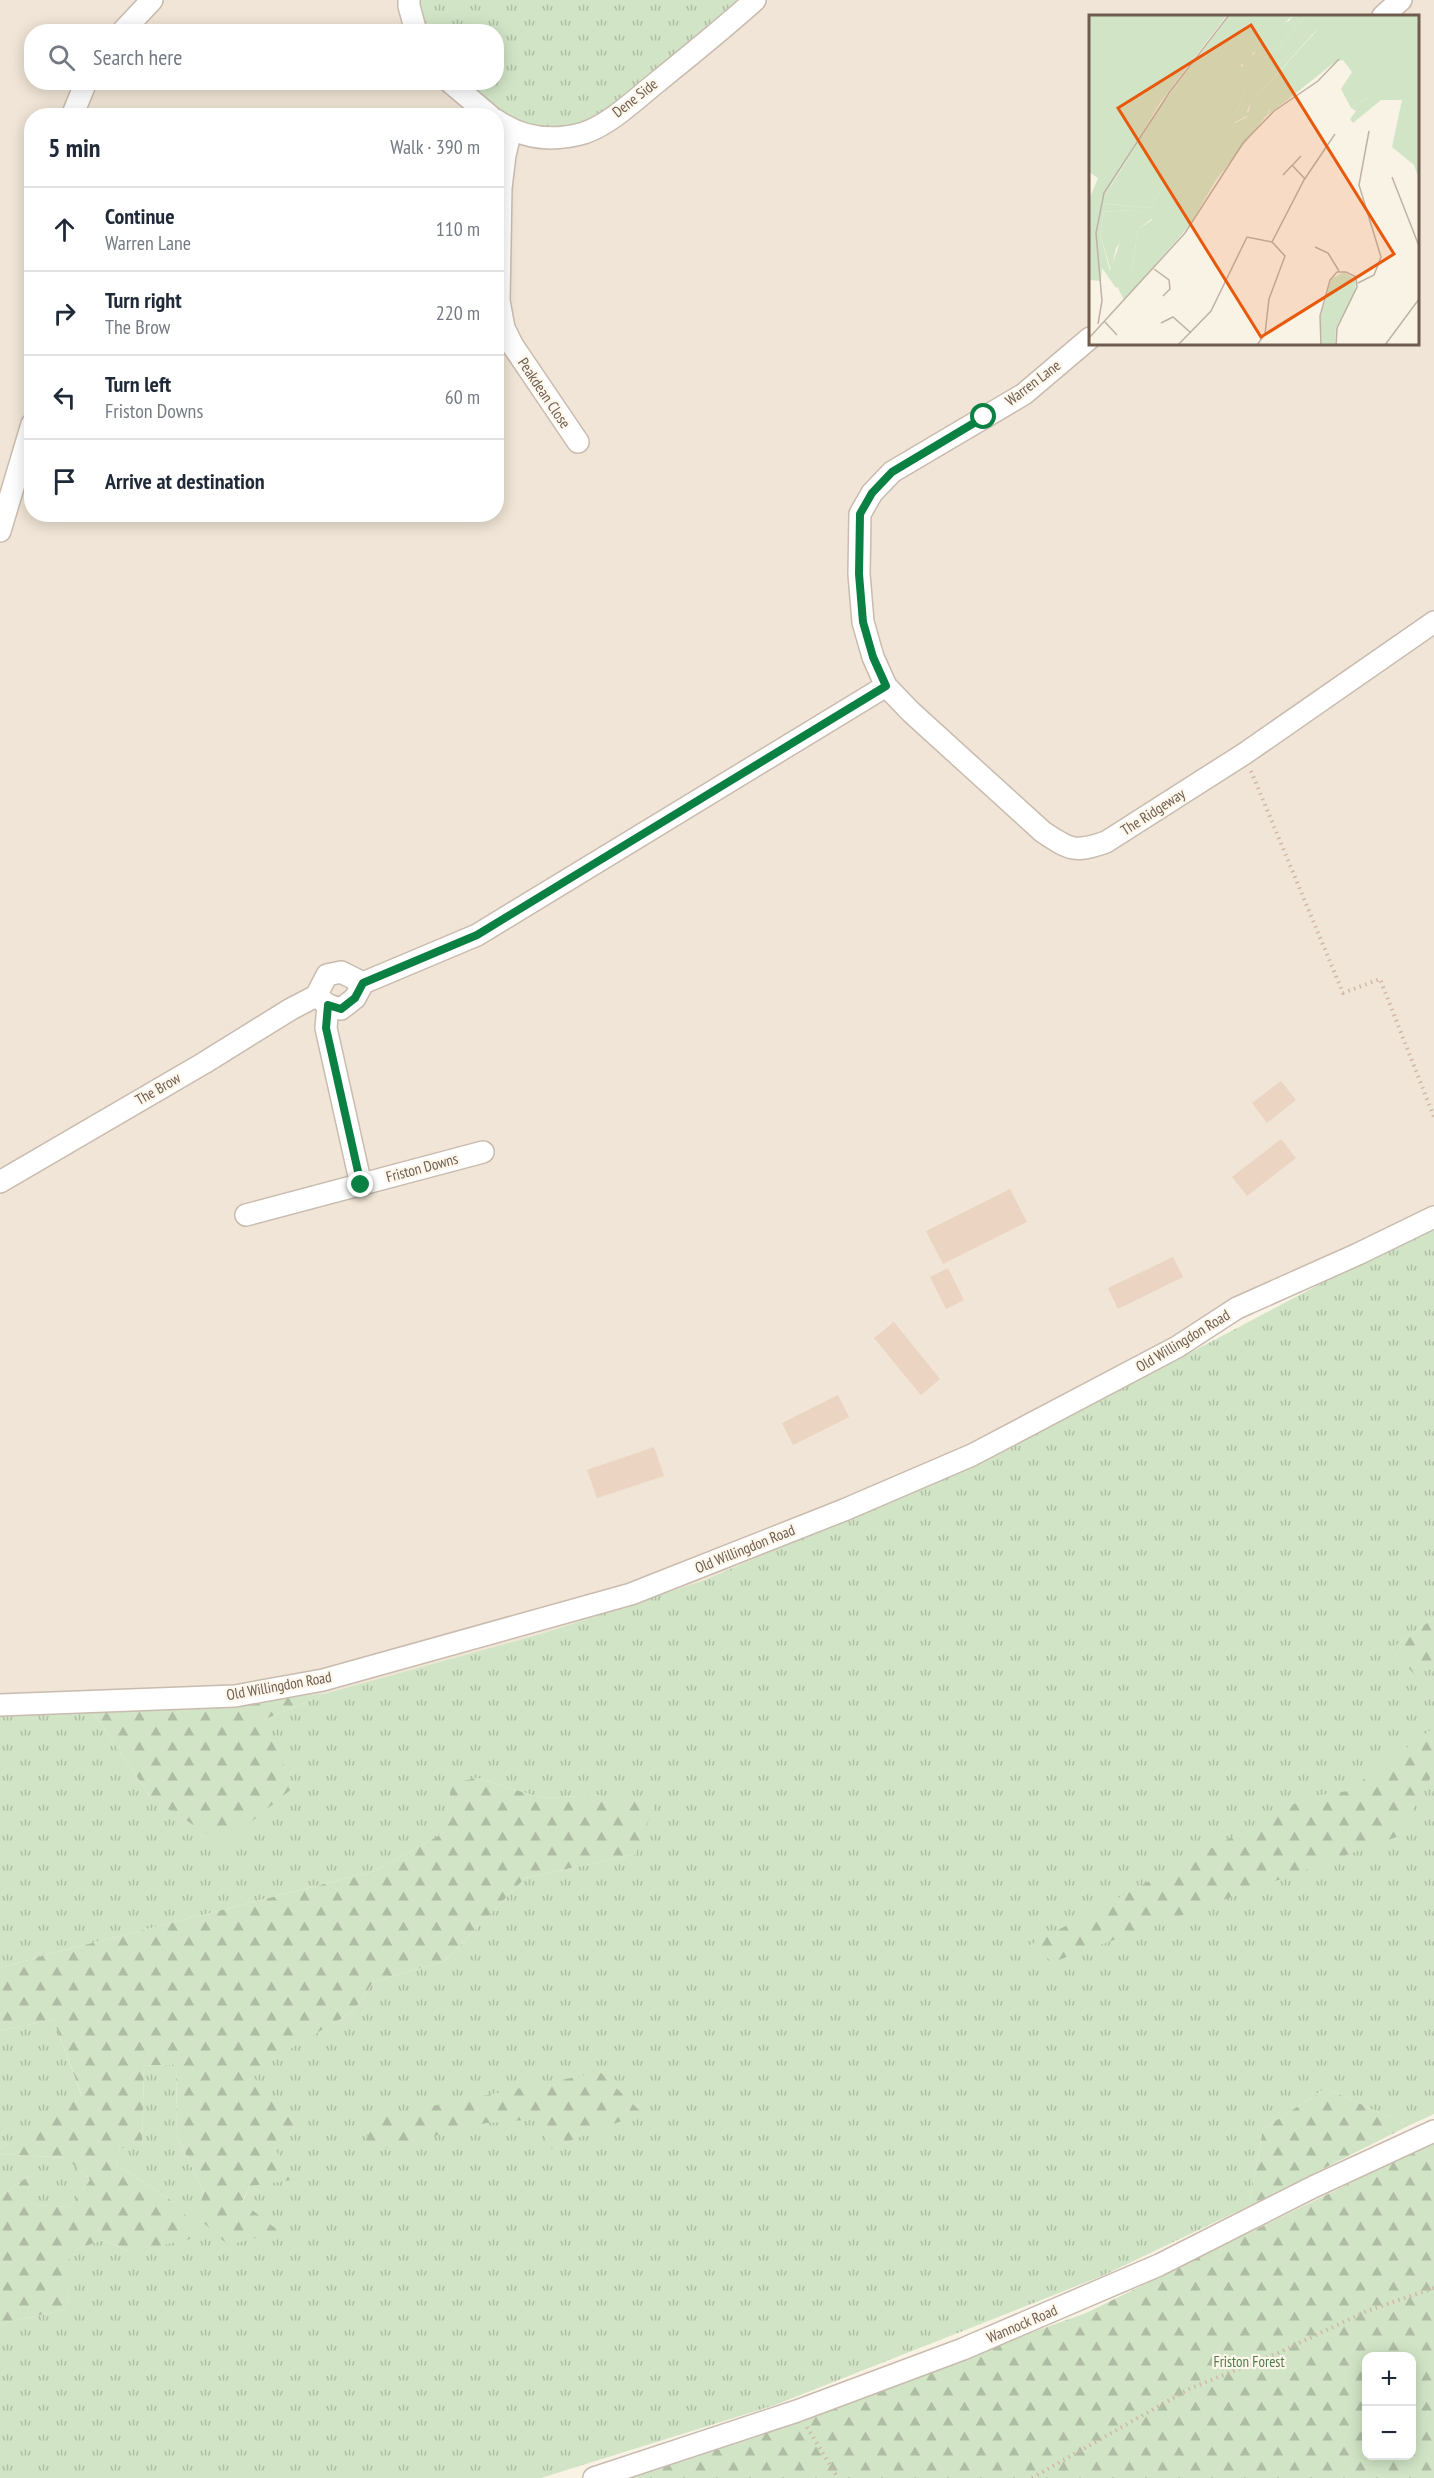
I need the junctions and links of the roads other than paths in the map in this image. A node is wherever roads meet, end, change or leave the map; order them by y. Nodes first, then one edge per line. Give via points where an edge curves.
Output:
1 (152, 0) edge
2 (409, 0) edge
3 (755, 0) edge
4 (1401, 0) edge
5 (1384, 15) edge
6 (130, 24) edge
7 (414, 24) edge
8 (83, 90) edge
9 (456, 90) edge
10 (75, 108) edge
11 (479, 108) edge
12 (504, 125) edge
13 (504, 163) edge
14 (504, 328) edge
15 (1089, 339) edge
16 (578, 442) dead end
17 (24, 451) edge
18 (0, 531) edge
19 (1434, 622) edge
20 (886, 686) junction
21 (363, 983) junction
22 (322, 1001) junction
23 (483, 1152) dead end
24 (0, 1182) edge
25 (361, 1185) junction
26 (246, 1215) dead end
27 (1434, 1216) edge
28 (0, 1705) edge
29 (1434, 2131) edge
30 (594, 2478) edge

1 - 6 street
2 - 7 street
3 - 12 street, Dene Side via 621,112 587,132 561,138 533,137
4 - 5 street
8 - 10 street
9 - 11 street
12 - 13 street, Peakdean Close
14 - 16 street, Peakdean Close
15 - 20 street, Warren Lane via 1024,394 892,472 872,493 860,514 859,574 863,622
17 - 18 street
19 - 20 street, The Ridgeway via 1244,754 1106,842 1084,850 1065,846 1043,832
20 - 21 street, The Brow via 477,935
21 - 22 street, The Brow via 355,998 341,1009
21 - 22 street, The Brow via 341,972 327,975
22 - 24 street, The Brow via 291,1009
22 - 25 street
23 - 25 street, Friston Downs
25 - 26 street, Friston Downs
27 - 28 street, Old Willingdon Road via 1237,1308 1177,1347 972,1455 632,1594 323,1680 236,1696
29 - 30 street, Wannock Road via 1159,2265 963,2349 797,2411

